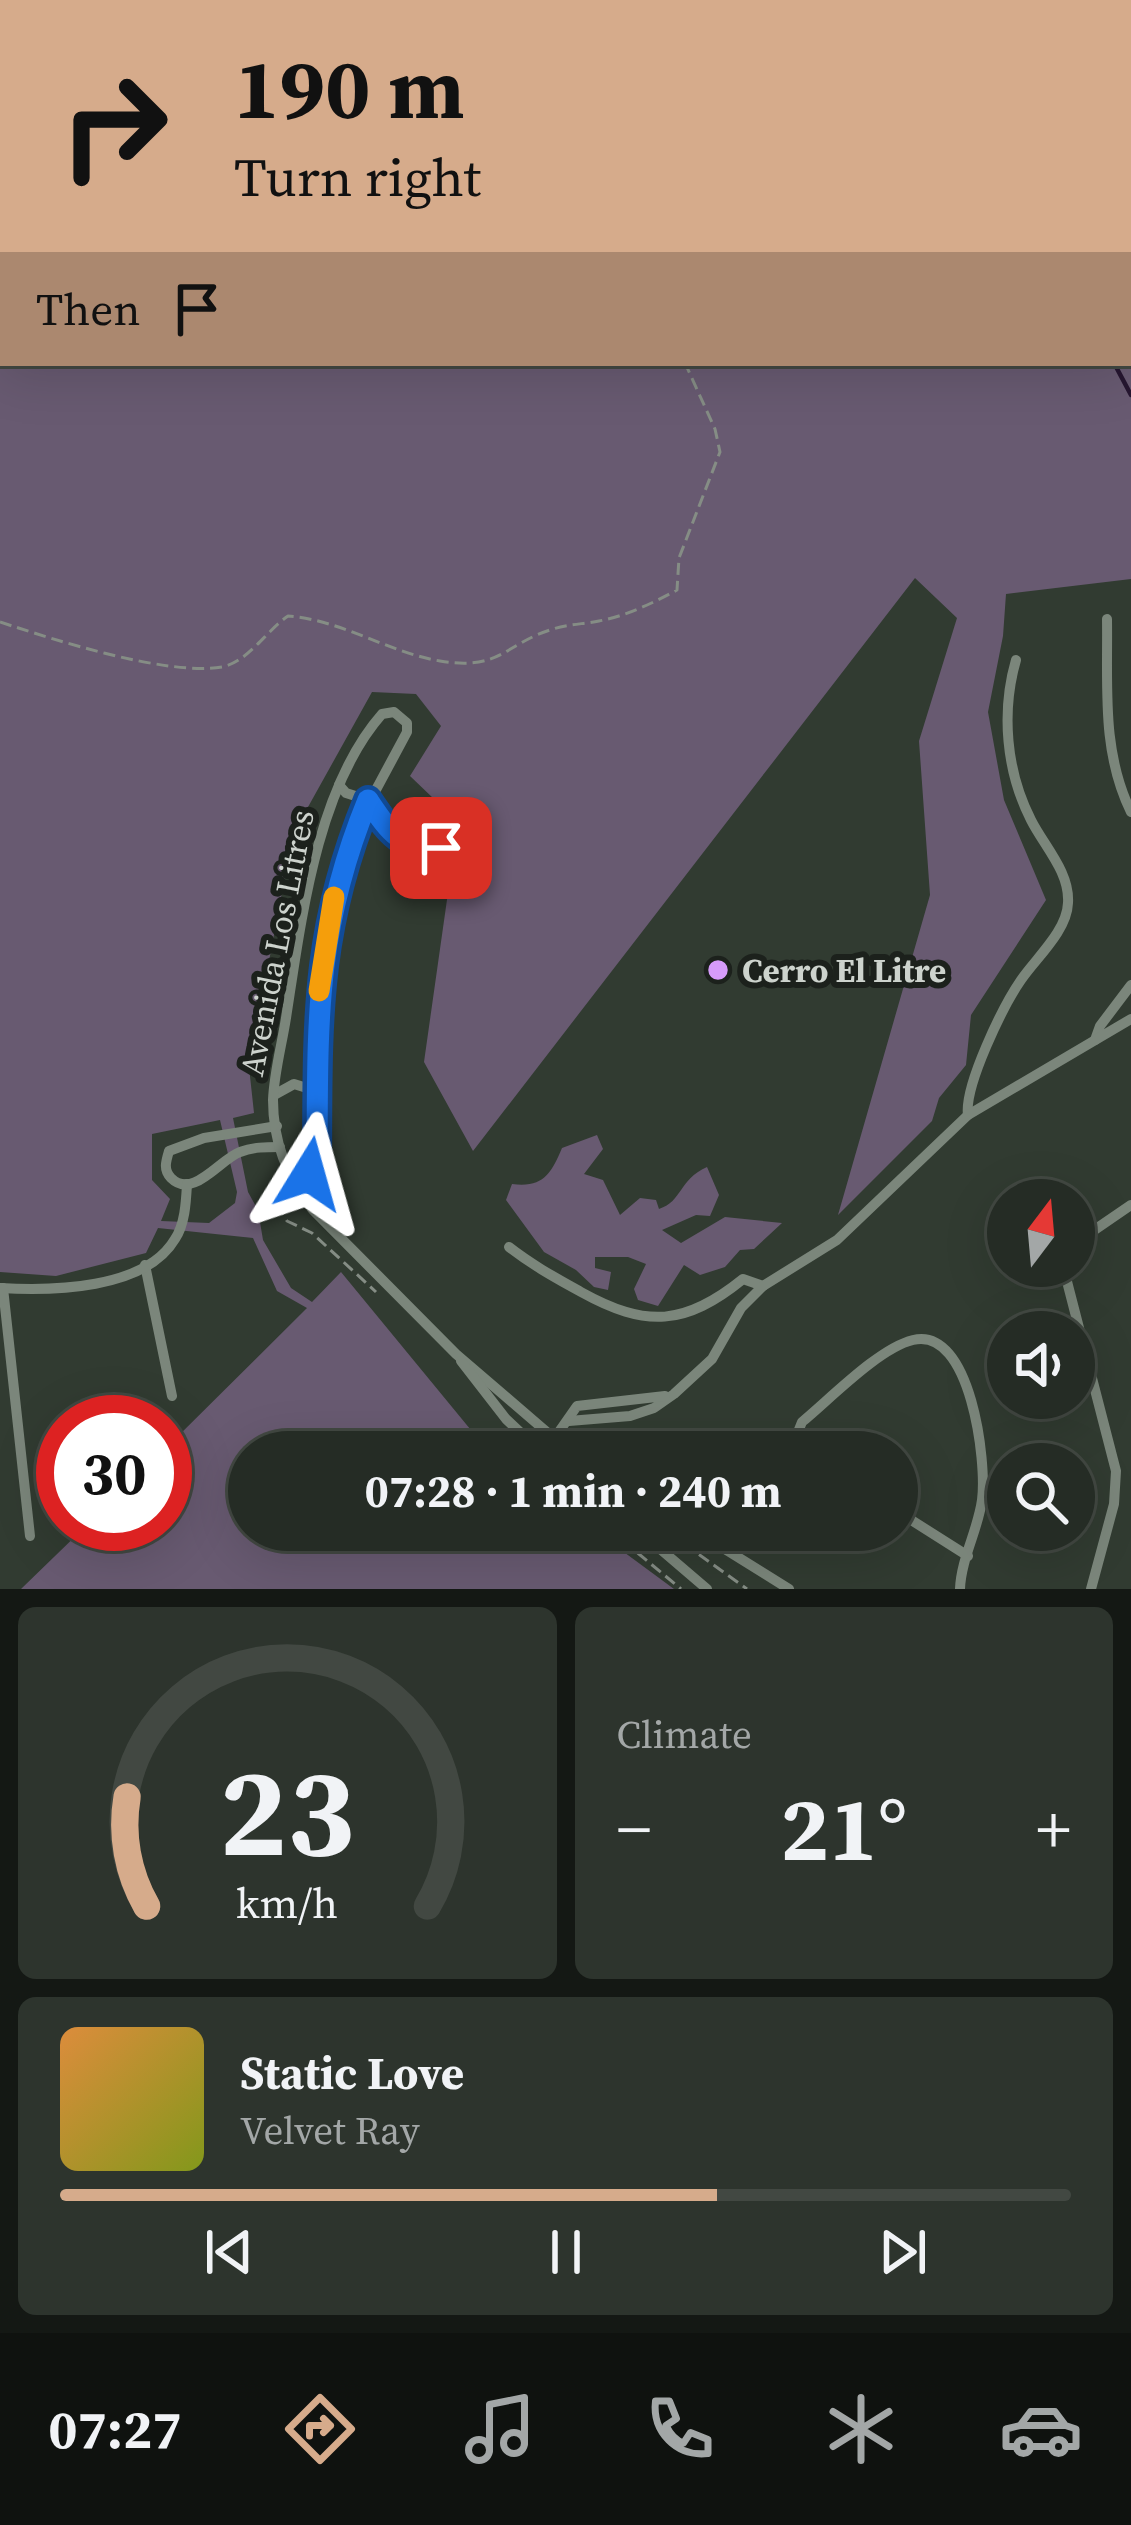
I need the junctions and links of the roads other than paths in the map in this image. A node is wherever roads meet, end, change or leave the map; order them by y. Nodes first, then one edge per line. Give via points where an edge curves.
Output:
1 (1107, 619) dead end
2 (1016, 660) dead end
3 (339, 784) junction
4 (368, 800) junction
5 (1131, 812) edge
6 (441, 848) dead end
7 (1131, 985) edge
8 (1131, 1019) edge
9 (1095, 1040) junction
10 (274, 1095) junction
11 (317, 1100) junction
12 (968, 1115) junction
13 (277, 1126) junction
14 (280, 1148) junction
15 (317, 1168) junction
16 (289, 1174) junction
17 (187, 1184) junction
18 (1131, 1205) edge
19 (1095, 1230) edge
20 (335, 1231) junction
21 (509, 1247) dead end
22 (145, 1265) junction
23 (763, 1286) junction
24 (1068, 1287) edge
25 (1, 1288) edge
26 (456, 1354) junction
27 (500, 1388) junction
28 (172, 1395) edge
29 (488, 1396) junction
30 (522, 1431) edge
31 (550, 1431) edge
32 (560, 1431) edge
33 (798, 1431) edge
34 (918, 1524) edge
35 (30, 1536) dead end
36 (660, 1551) edge
37 (728, 1551) edge
38 (968, 1556) junction
39 (707, 1589) edge
40 (789, 1589) edge
41 (960, 1589) edge
42 (1091, 1589) edge

1 - 5 street via 1108,735
2 - 12 street via 1007,714 1014,774 1068,902 998,1024
3 - 4 street
3 - 4 street, Avenida Los Litres via 382,714 402,716 407,732
3 - 10 street, Avenida Los Litres via 319,844
4 - 6 lane via 403,844
4 - 11 street, Avenida Los Litres via 324,946
7 - 9 street
8 - 9 street
9 - 12 street
10 - 11 street via 294,1084
10 - 13 street, Avenida Los Litres
11 - 15 street, Avenida Los Litres
12 - 23 street via 837,1240
13 - 14 street, Avenida Los Litres
13 - 17 street via 170,1151 168,1174
14 - 16 street, Avenida Los Litres
14 - 17 street via 241,1151
15 - 16 street
15 - 20 street, Avenida Los Litres
16 - 20 street, Avenida Los Litres
17 - 22 street via 175,1240
18 - 19 street
20 - 26 street, Avenida Los Litres
21 - 23 street via 631,1316 692,1312 743,1279
22 - 25 street via 59,1291
22 - 28 street
23 - 32 street via 712,1359 674,1394 630,1416 569,1420
24 - 42 street via 1116,1472
25 - 35 street
26 - 27 street, Avenida Los Litres
26 - 29 street, Avenida Los Litres
27 - 29 street
27 - 31 street, Avenida Los Litres
29 - 30 street, Avenida Los Litres
33 - 38 street via 890,1351 914,1340 945,1348 982,1446 982,1502
34 - 38 street
36 - 39 street
37 - 40 street
38 - 41 street

